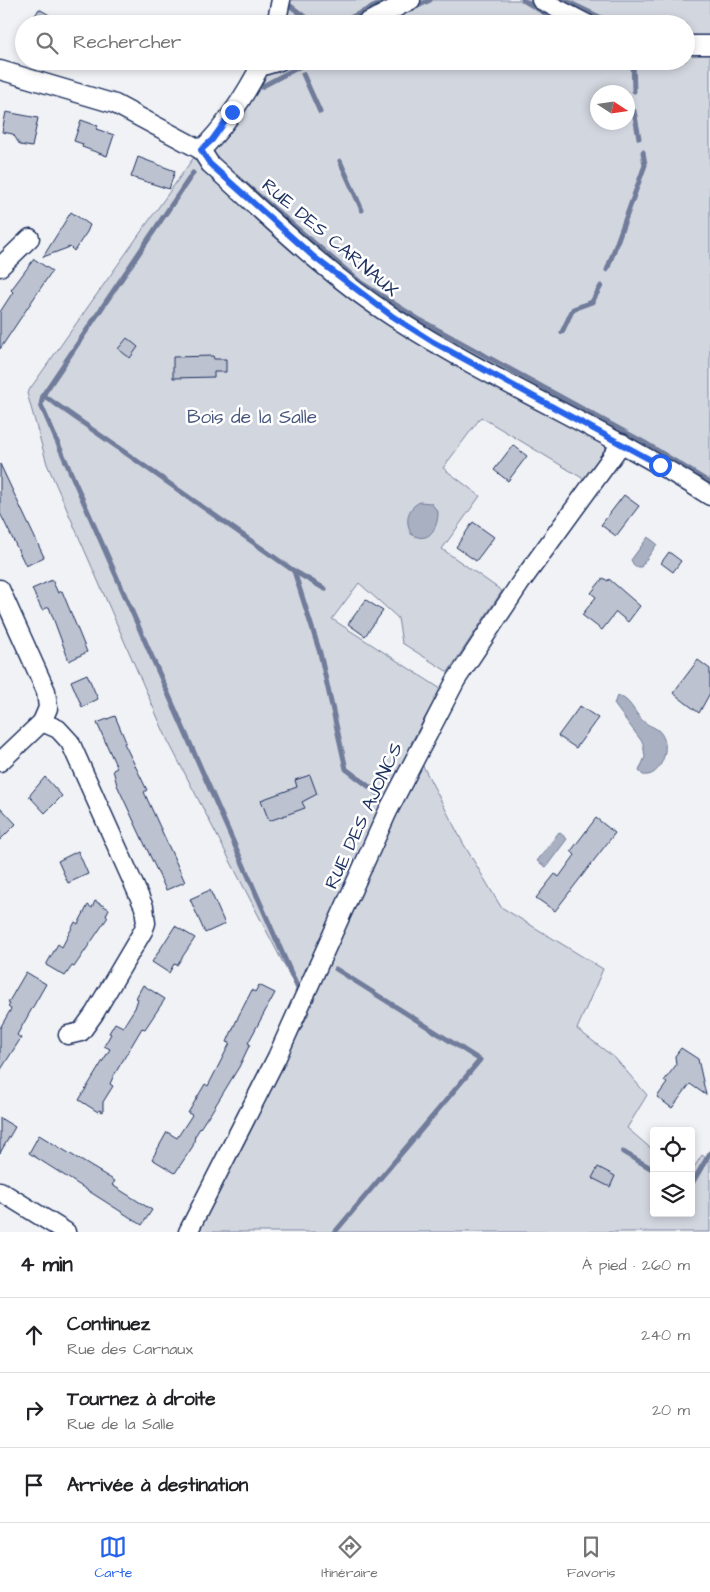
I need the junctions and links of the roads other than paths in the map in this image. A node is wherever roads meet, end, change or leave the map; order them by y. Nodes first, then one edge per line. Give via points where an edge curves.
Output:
1 (281, 0) edge
2 (412, 0) edge
3 (542, 0) edge
4 (278, 15) edge
5 (382, 15) edge
6 (570, 15) edge
7 (695, 45) edge
8 (710, 45) edge
9 (0, 70) edge
10 (257, 70) edge
11 (201, 150) junction
12 (30, 238) dead end
13 (0, 267) edge
14 (622, 443) junction
15 (710, 496) edge
16 (0, 589) edge
17 (42, 722) junction
18 (0, 762) edge
19 (68, 1035) dead end
20 (0, 1190) edge
21 (58, 1230) edge
22 (188, 1232) edge

1 - 4 street
2 - 5 street
3 - 6 street
7 - 8 street
9 - 11 street, RUE DES CARNAUX via 115,104
10 - 11 street via 232,112
11 - 14 street, RUE DES CARNAUX via 210,164 315,258 392,316 433,342
12 - 13 street
14 - 15 street, RUE DES CARNAUX
14 - 22 street, RUE DES AJONCS via 521,582 456,680 388,811 277,1057
16 - 17 street via 46,691 48,708
17 - 18 street
17 - 19 street via 58,729 70,742 146,915 143,931 94,1014 81,1032
20 - 21 street

